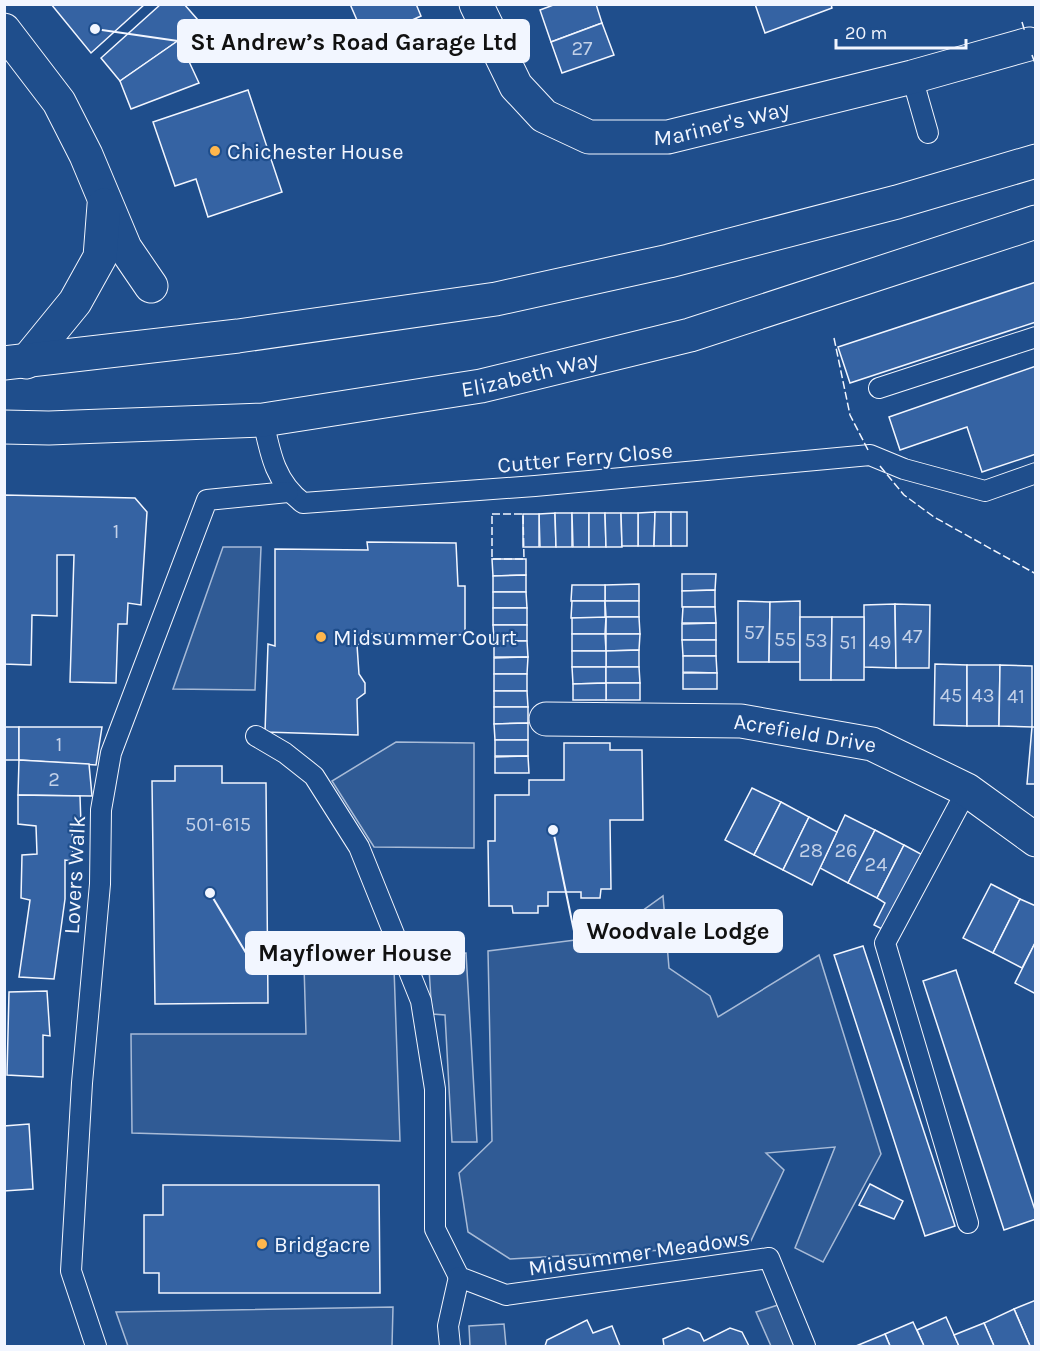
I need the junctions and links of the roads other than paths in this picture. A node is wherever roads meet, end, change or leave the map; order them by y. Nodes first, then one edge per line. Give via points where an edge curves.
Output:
1 (476, 4) edge
2 (4, 30) edge
3 (1032, 43) edge
4 (912, 77) junction
5 (928, 133) dead end
6 (1035, 161) edge
7 (104, 200) junction
8 (1035, 222) edge
9 (151, 286) dead end
10 (1035, 337) edge
11 (15, 362) edge
12 (879, 388) dead end
13 (263, 420) junction
14 (4, 427) edge
15 (1035, 473) edge
16 (295, 498) junction
17 (546, 719) dead end
18 (256, 736) dead end
19 (968, 790) junction
20 (1035, 840) edge
21 (968, 1223) dead end
22 (459, 1277) junction
23 (96, 1347) edge
24 (450, 1347) edge
25 (805, 1347) edge

1 - 4 main road, Mariner's Way via 516,86 544,116 589,138 668,137
2 - 7 main road via 59,102
3 - 4 main road, Mariner's Way
4 - 5 lane
6 - 11 main road via 897,202 638,268 496,299 238,336
7 - 9 main road via 125,248
7 - 11 main road via 100,257 75,302
8 - 13 main road, Elizabeth Way via 659,342 481,386
10 - 12 lane
13 - 14 main road, Elizabeth Way
13 - 16 lane via 277,471
15 - 16 lane, Cutter Ferry Close via 985,491 904,469 870,455 535,486
16 - 23 lane, Lovers Walk via 207,500 111,753 101,810 100,884 82,1083 71,1271
17 - 19 main road, Acrefield Drive via 741,722 872,744
18 - 22 lane via 314,776 358,847 421,1001 435,1089 435,1229
19 - 20 main road, Acrefield Drive
19 - 21 lane via 885,942
22 - 24 lane via 448,1326
22 - 25 lane, Midsummer Meadows via 506,1295 769,1258

